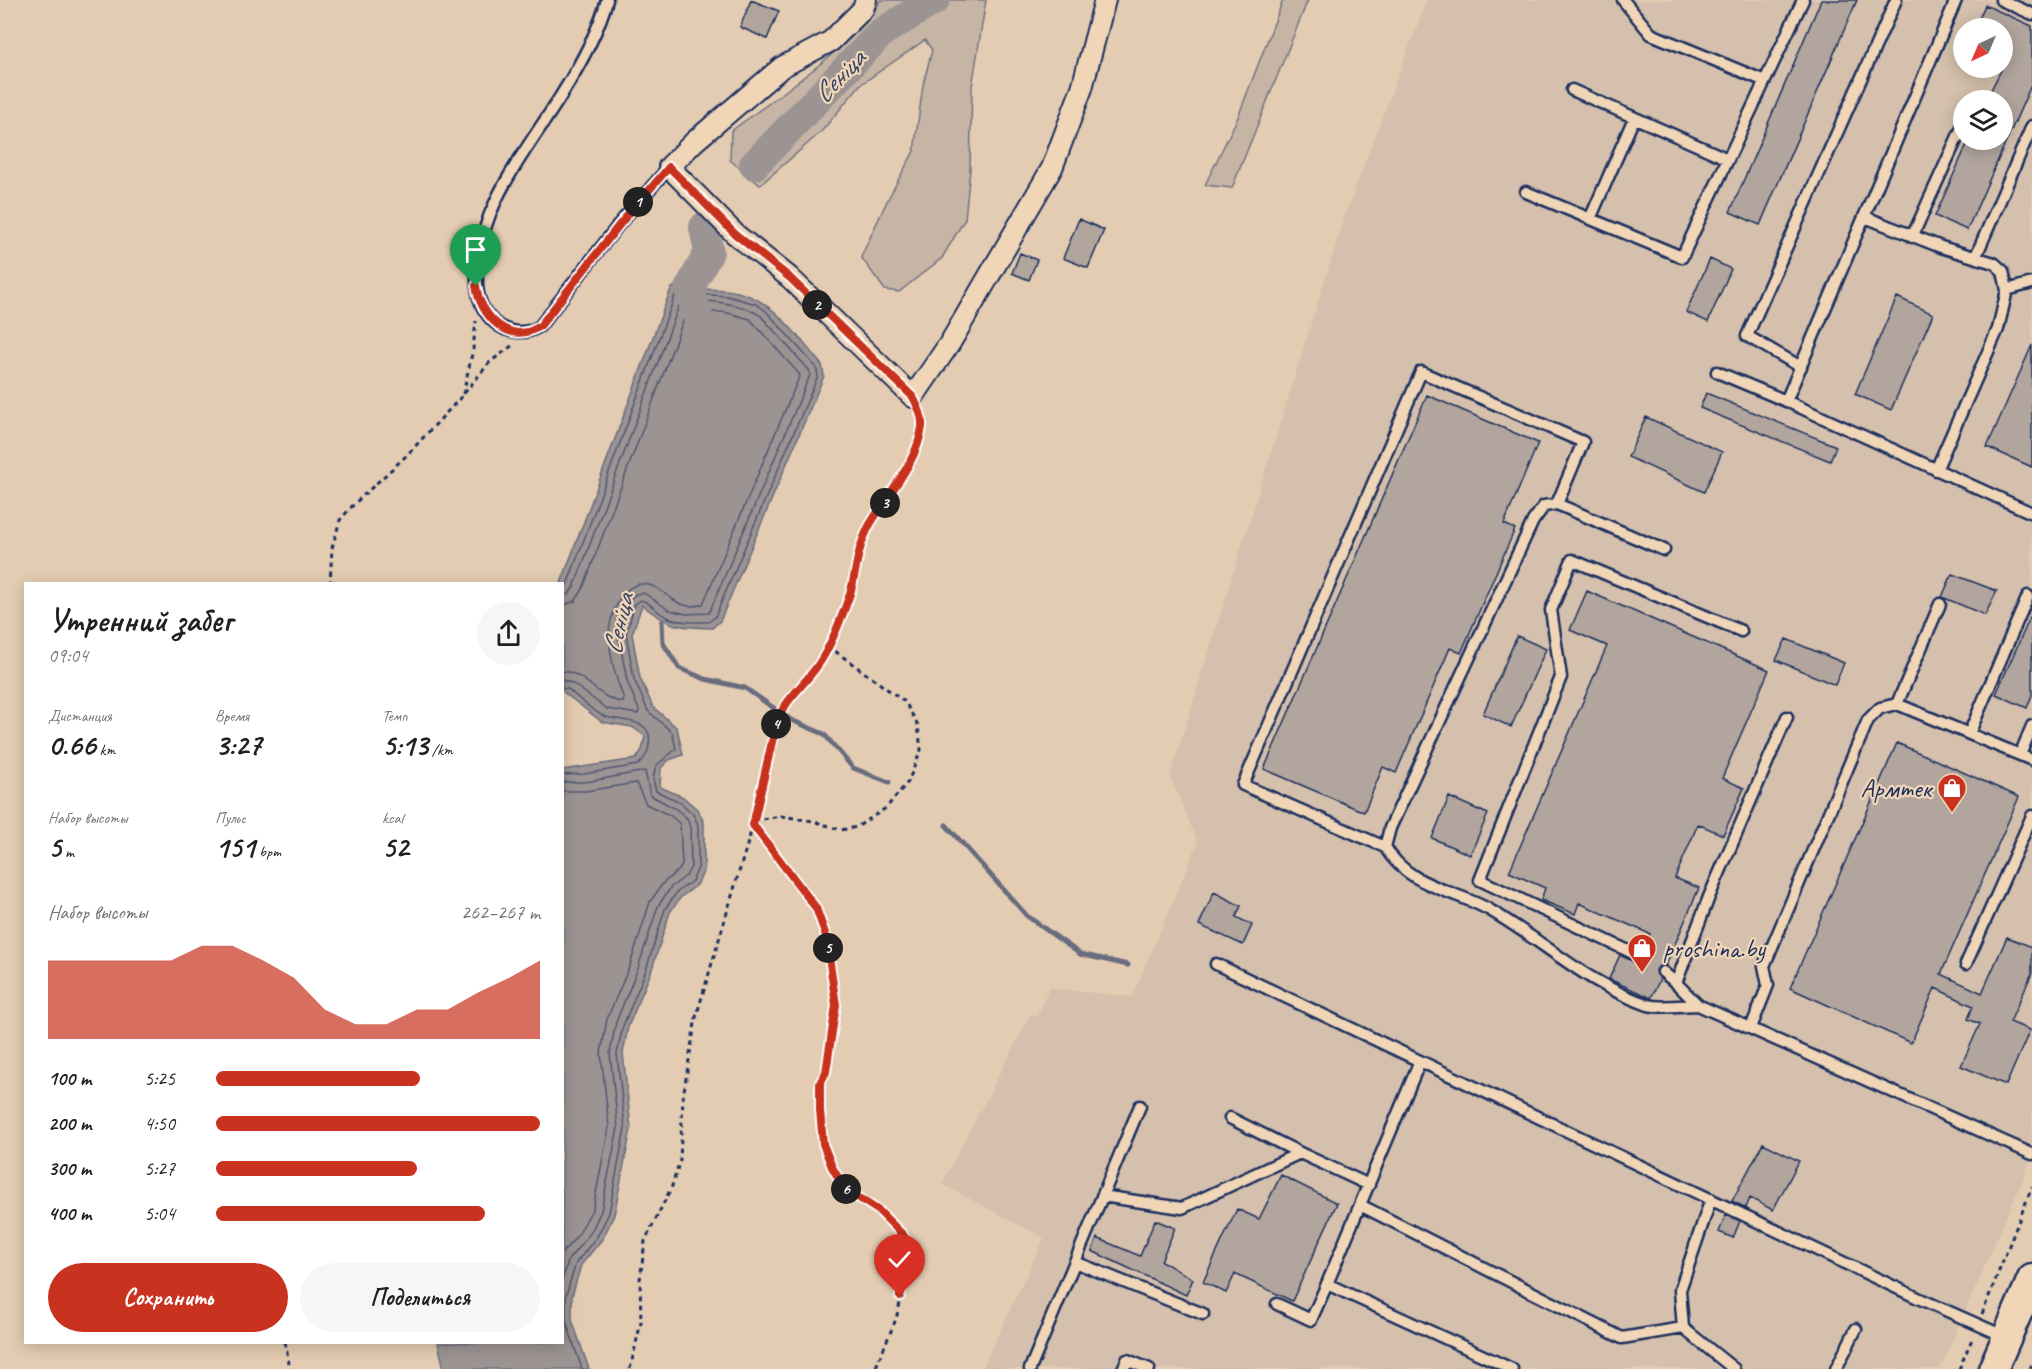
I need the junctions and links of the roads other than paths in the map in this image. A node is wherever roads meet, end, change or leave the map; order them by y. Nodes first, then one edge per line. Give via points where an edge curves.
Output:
1 (607, 0) edge
2 (866, 0) edge
3 (1105, 0) edge
4 (1623, 0) edge
5 (1803, 0) edge
6 (1896, 0) edge
7 (1956, 0) edge
8 (2001, 0) edge
9 (2032, 14) edge
10 (1765, 81) junction
11 (1572, 90) dead end
12 (1634, 118) junction
13 (2032, 126) edge
14 (1953, 147) edge
15 (1728, 159) junction
16 (669, 167) junction
17 (1526, 192) dead end
18 (1865, 217) junction
19 (1590, 219) junction
20 (1912, 237) junction
21 (1976, 256) junction
22 (2032, 283) edge
23 (2007, 290) junction
24 (1801, 367) junction
25 (1717, 372) dead end
26 (1786, 402) junction
27 (1936, 470) junction
28 (1557, 504) junction
29 (2032, 513) edge
30 (1664, 550) dead end
31 (2028, 596) dead end
32 (1940, 604) dead end
33 (1741, 631) dead end
34 (1897, 704) junction
35 (1787, 717) dead end
36 (2032, 726) edge
37 (1969, 734) junction
38 (2020, 755) junction
39 (2032, 760) edge
40 (2032, 816) edge
41 (1385, 847) junction
42 (1641, 957) dead end
43 (1216, 964) dead end
44 (1966, 964) dead end
45 (1663, 972) dead end
46 (1677, 983) junction
47 (1698, 1005) junction
48 (1751, 1028) junction
49 (1420, 1061) junction
50 (1140, 1106) dead end
51 (1230, 1118) dead end
52 (1300, 1153) junction
53 (2032, 1154) edge
54 (1369, 1185) junction
55 (1102, 1196) junction
56 (1710, 1199) junction
57 (1360, 1205) junction
58 (1075, 1262) junction
59 (2032, 1279) edge
60 (1328, 1284) junction
61 (1277, 1304) dead end
62 (1203, 1314) dead end
63 (1683, 1328) junction
64 (1856, 1329) dead end
65 (2007, 1337) junction
66 (1030, 1369) edge
67 (1123, 1369) edge
68 (1149, 1369) edge
69 (1512, 1369) edge
70 (1734, 1369) edge
71 (1836, 1369) edge
72 (1993, 1369) edge

1 - 16 lane via 589,46 487,218 477,263 478,300 488,316 499,326 524,333 540,326
2 - 16 street via 863,9 831,41 782,67
3 - 16 street via 1082,88 1052,168 913,397 789,277 735,234
4 - 10 lane via 1651,34
5 - 10 lane
6 - 24 lane via 1747,336
7 - 18 lane
8 - 9 lane
10 - 15 lane
11 - 12 lane
12 - 15 lane
12 - 19 lane
13 - 21 lane
14 - 20 lane
15 - 19 lane via 1682,257
17 - 19 lane
18 - 20 lane
18 - 24 lane
20 - 21 lane
21 - 23 lane via 2003,270
22 - 23 lane
23 - 27 lane via 1998,329
24 - 26 lane
25 - 26 lane
26 - 27 lane
27 - 29 lane
28 - 30 lane
28 - 41 lane via 1544,506 1533,521 1390,828
28 - 41 lane via 1582,442 1421,372 1244,785
31 - 37 lane
32 - 34 lane
33 - 42 lane via 1572,560 1551,610 1561,676 1480,880
34 - 37 lane
34 - 48 lane via 1880,708 1869,720 1764,966 1768,985
35 - 46 lane
36 - 38 lane
37 - 38 lane
38 - 39 lane
40 - 44 lane
41 - 47 lane via 1394,862 1421,882 1487,909 1603,986 1651,1006
43 - 49 lane
45 - 46 lane
46 - 47 lane
47 - 48 lane
48 - 53 lane
49 - 54 lane
49 - 56 lane
50 - 55 lane
51 - 52 lane
52 - 54 lane
52 - 55 lane via 1182,1208
54 - 57 lane
55 - 58 lane
56 - 63 lane via 1680,1290
56 - 65 lane
57 - 60 lane
57 - 63 lane via 1622,1338
58 - 62 lane
58 - 66 lane
59 - 65 street
60 - 61 lane via 1311,1320
60 - 69 lane
63 - 70 lane
64 - 71 lane
65 - 72 street
67 - 68 lane via 1126,1360

